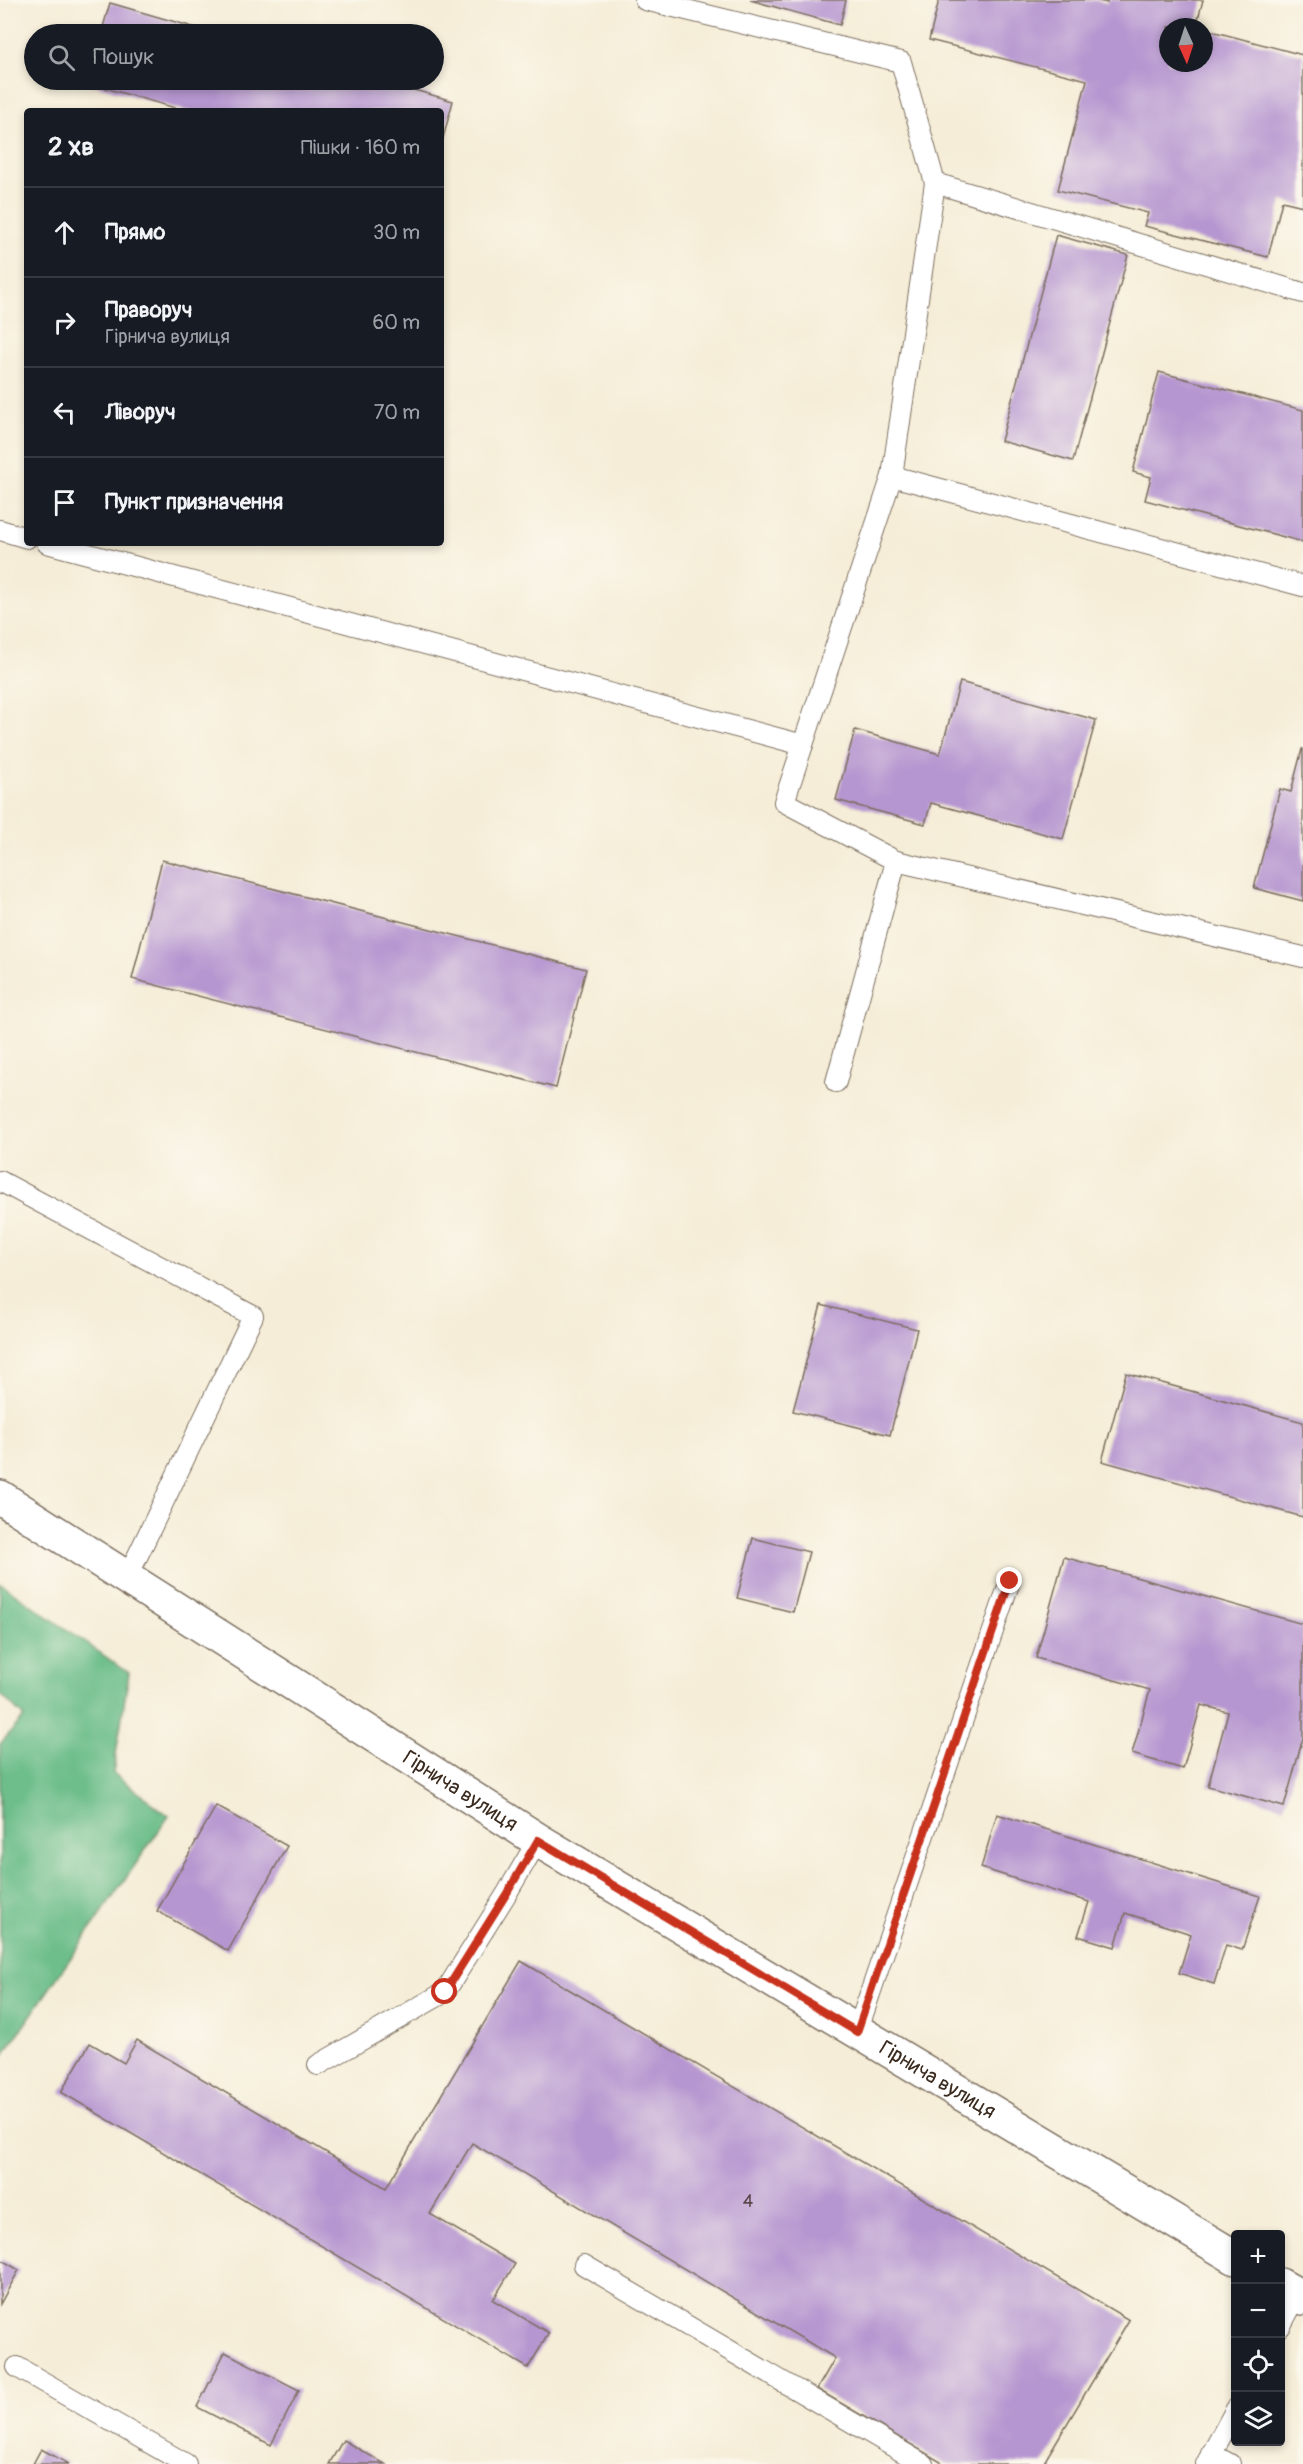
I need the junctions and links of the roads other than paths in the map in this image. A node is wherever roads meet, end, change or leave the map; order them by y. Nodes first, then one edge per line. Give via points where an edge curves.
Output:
1 (645, 0) edge
2 (935, 183) junction
3 (1303, 293) edge
4 (892, 476) junction
5 (0, 530) edge
6 (24, 537) edge
7 (58, 546) edge
8 (1303, 586) edge
9 (803, 745) junction
10 (896, 861) junction
11 (1303, 957) edge
12 (836, 1082) dead end
13 (0, 1181) edge
14 (0, 1497) edge
15 (127, 1578) junction
16 (1010, 1581) dead end
17 (538, 1840) junction
18 (857, 2032) junction
19 (318, 2065) dead end
20 (1231, 2255) edge
21 (584, 2265) dead end
22 (1294, 2293) edge
23 (1285, 2317) edge
24 (16, 2367) dead end
25 (1231, 2418) edge
26 (1208, 2459) edge
27 (186, 2464) edge
28 (923, 2464) edge
29 (1230, 2464) edge

1 - 2 lane via 901,62
2 - 3 lane
2 - 4 lane
4 - 8 lane
4 - 9 lane
5 - 6 lane
7 - 9 lane
9 - 10 lane via 784,802
10 - 11 lane
10 - 12 lane
13 - 15 lane via 253,1316
14 - 15 street, Гірнича вулиця
15 - 17 street, Гірнича вулиця
16 - 18 lane
17 - 18 street, Гірнича вулиця
17 - 19 lane via 445,1992
18 - 20 street, Гірнича вулиця
21 - 28 lane
22 - 23 lane
24 - 27 lane
25 - 26 lane
26 - 29 lane

